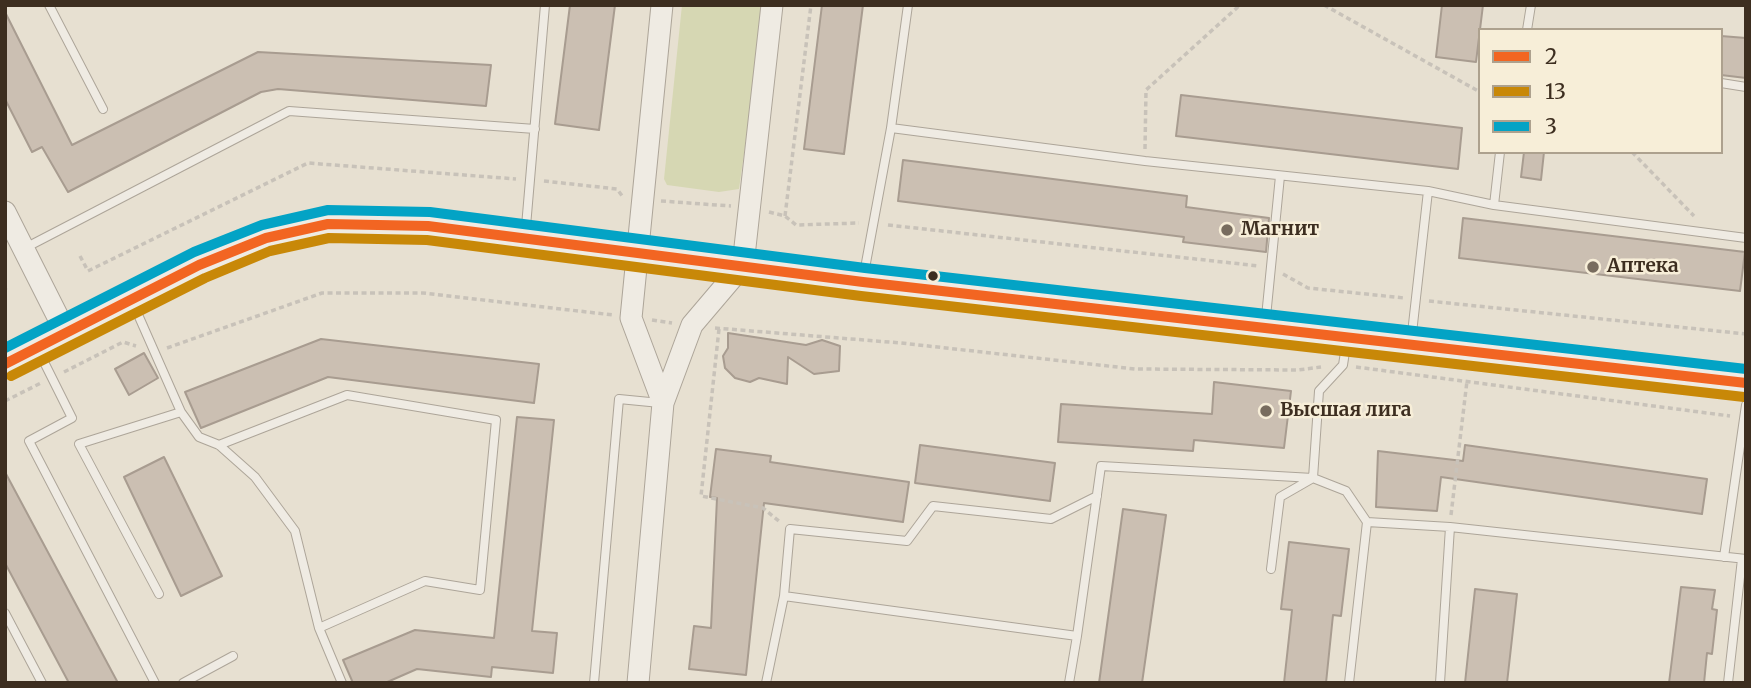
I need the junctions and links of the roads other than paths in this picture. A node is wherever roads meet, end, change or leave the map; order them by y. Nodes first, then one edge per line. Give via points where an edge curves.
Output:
1 (49, 5) edge
2 (545, 5) edge
3 (662, 5) edge
4 (772, 5) edge
5 (908, 5) edge
6 (1531, 5) edge
7 (1527, 28) edge
8 (1723, 83) edge
9 (1746, 87) edge
10 (103, 109) dead end
11 (891, 128) junction
12 (535, 129) junction
13 (1500, 154) edge
14 (1280, 176) junction
15 (1428, 191) junction
16 (1494, 205) junction
17 (5, 212) edge
18 (1746, 238) edge
19 (15, 240) edge
20 (525, 240) junction
21 (638, 254) junction
22 (743, 265) junction
23 (863, 282) junction
24 (131, 299) junction
25 (1265, 327) junction
26 (66, 333) junction
27 (1348, 337) junction
28 (1411, 345) junction
29 (37, 348) junction
30 (5, 364) edge
31 (1746, 383) edge
32 (663, 403) junction
33 (1746, 405) edge
34 (181, 412) junction
35 (219, 444) junction
36 (1313, 478) junction
37 (1097, 496) junction
38 (1367, 522) junction
39 (1450, 527) junction
40 (1724, 557) junction
41 (1744, 559) edge
42 (1271, 569) dead end
43 (159, 594) dead end
44 (784, 596) junction
45 (5, 613) edge
46 (319, 628) junction
47 (1077, 636) junction
48 (233, 656) dead end
49 (42, 683) edge
50 (155, 683) edge
51 (183, 683) edge
52 (341, 683) edge
53 (594, 683) edge
54 (638, 683) edge
55 (766, 683) edge
56 (1069, 683) edge
57 (1349, 683) edge
58 (1440, 683) edge
59 (1728, 683) edge

1 - 10 lane
2 - 12 lane
3 - 21 street
4 - 22 street
5 - 11 lane
6 - 7 lane
8 - 9 lane
11 - 14 lane
11 - 23 lane
12 - 19 lane via 289,111
12 - 20 lane
13 - 16 lane
14 - 15 lane
14 - 25 lane
15 - 16 lane
15 - 28 lane
16 - 18 lane
17 - 19 street
19 - 26 street
20 - 21 main road
20 - 24 main road via 428,226 328,224 266,238
21 - 22 main road
21 - 32 street via 631,318
22 - 23 main road
22 - 32 street via 692,325
23 - 25 main road
24 - 26 main road
24 - 34 lane
25 - 27 main road
26 - 29 main road
27 - 28 main road
27 - 36 lane via 1343,365 1319,391
28 - 31 main road
29 - 30 main road
29 - 50 lane via 72,418 29,441
32 - 53 lane via 619,399
32 - 54 street
33 - 40 lane
34 - 35 lane via 199,437
34 - 43 lane via 79,444
35 - 46 lane via 255,477 295,531
35 - 46 lane via 347,395 496,420 480,590 425,581
36 - 37 lane via 1101,467
36 - 38 lane via 1346,491
36 - 42 lane via 1280,497
37 - 44 lane via 1051,519 933,506 906,541 790,529
37 - 47 lane
38 - 39 lane
38 - 57 lane
39 - 40 lane
39 - 58 lane
40 - 41 lane
41 - 59 lane
44 - 47 lane
44 - 55 lane
45 - 49 lane
46 - 52 lane
47 - 56 lane
48 - 51 lane

